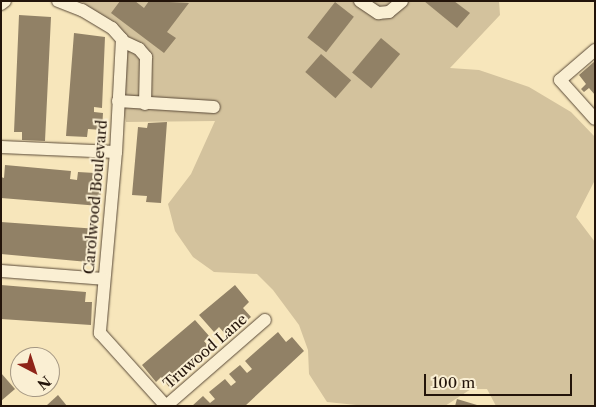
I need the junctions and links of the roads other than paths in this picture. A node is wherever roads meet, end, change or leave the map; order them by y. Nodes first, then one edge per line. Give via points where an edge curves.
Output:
1 (5, 1) edge
2 (58, 1) edge
3 (360, 1) edge
4 (402, 1) edge
5 (1, 4) edge
6 (122, 41) junction
7 (595, 50) edge
8 (118, 101) junction
9 (144, 104) junction
10 (214, 107) dead end
11 (595, 119) edge
12 (1, 148) edge
13 (116, 152) junction
14 (1, 271) edge
15 (104, 280) junction
16 (265, 320) dead end
17 (166, 406) edge

1 - 5 street
2 - 6 street via 82,10 112,28
3 - 4 street via 378,13 389,12
6 - 8 street, Carolwood Boulevard
6 - 9 street via 139,49 146,57
7 - 11 street via 560,80
8 - 9 street
8 - 13 street, Carolwood Boulevard
9 - 10 street
12 - 13 street
13 - 15 street, Carolwood Boulevard
14 - 15 street
15 - 17 street, Carolwood Boulevard via 100,333
16 - 17 street, Truwood Lane

